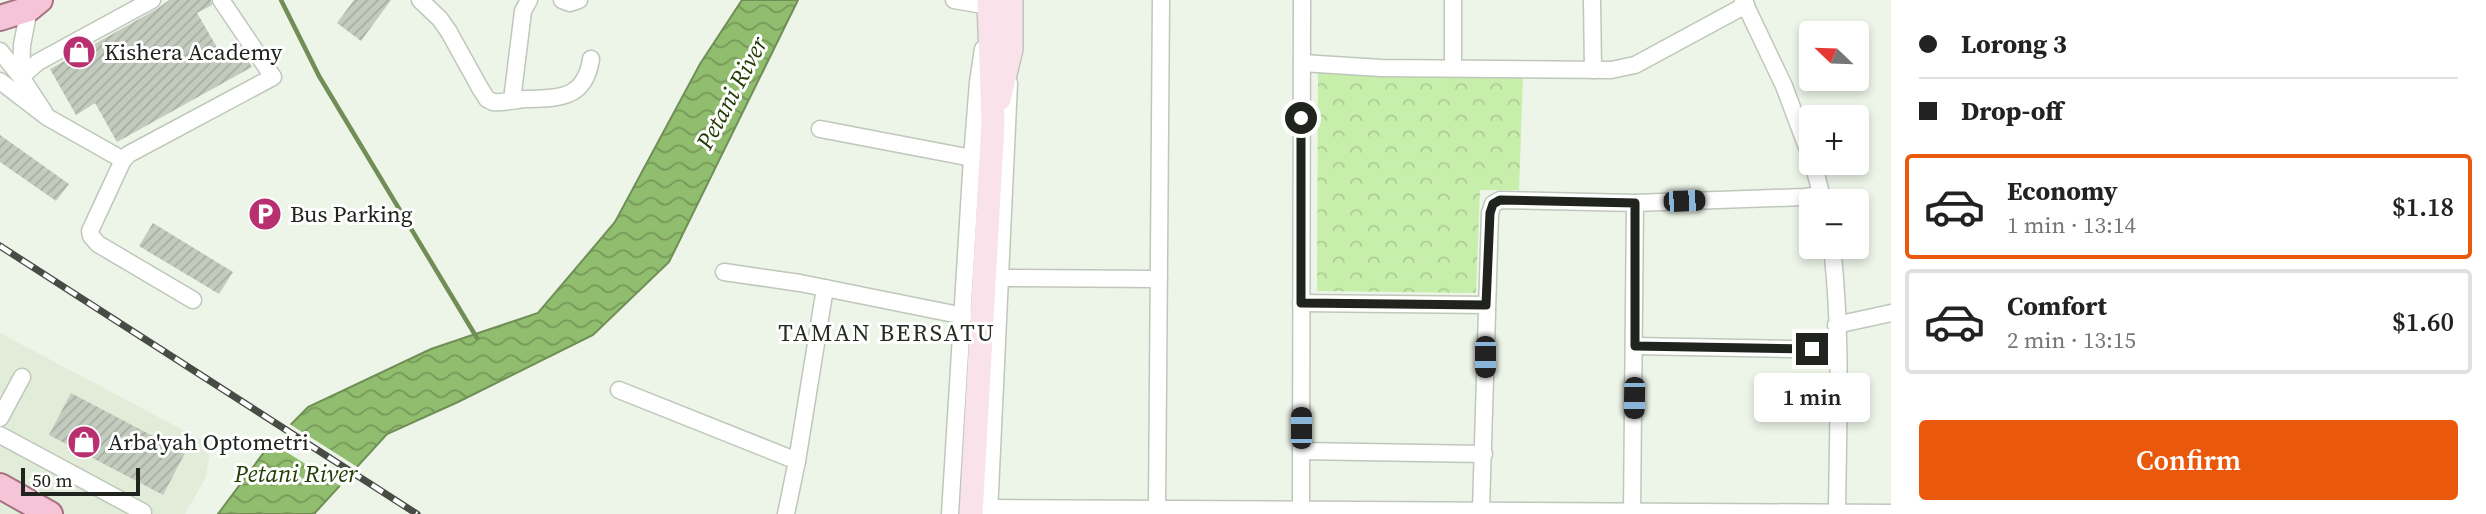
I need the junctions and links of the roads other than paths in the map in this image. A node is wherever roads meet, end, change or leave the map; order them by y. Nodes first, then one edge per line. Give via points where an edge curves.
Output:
1 (152, 0) edge
2 (221, 0) edge
3 (420, 0) edge
4 (529, 0) edge
5 (562, 0) edge
6 (579, 0) edge
7 (954, 0) edge
8 (1011, 0) edge
9 (1161, 0) edge
10 (1302, 0) edge
11 (1454, 0) edge
12 (1592, 0) edge
13 (989, 3) edge
14 (1744, 3) edge
15 (34, 4) edge
16 (0, 18) edge
17 (990, 31) junction
18 (1010, 50) junction
19 (0, 51) edge
20 (591, 59) dead end
21 (1301, 63) junction
22 (1453, 67) junction
23 (1592, 70) junction
24 (21, 77) junction
25 (0, 81) edge
26 (512, 100) junction
27 (47, 117) junction
28 (993, 122) junction
29 (1799, 126) edge
30 (820, 129) dead end
31 (972, 158) junction
32 (123, 160) junction
33 (1799, 197) edge
34 (1635, 203) junction
35 (1833, 259) edge
36 (724, 272) dead end
37 (1001, 278) junction
38 (1158, 279) junction
39 (825, 288) junction
40 (193, 300) dead end
41 (1301, 303) junction
42 (1486, 305) junction
43 (1891, 313) edge
44 (964, 316) junction
45 (1836, 325) junction
46 (1635, 346) junction
47 (1837, 350) junction
48 (22, 377) dead end
49 (619, 390) dead end
50 (0, 418) edge
51 (0, 436) edge
52 (1301, 451) junction
53 (1484, 454) junction
54 (797, 461) junction
55 (0, 486) edge
56 (1157, 509) junction
57 (1301, 509) junction
58 (1481, 509) junction
59 (1233, 511) edge
60 (1837, 511) junction
61 (143, 512) dead end
62 (983, 512) edge
63 (1376, 512) edge
64 (1526, 512) edge
65 (1632, 513) edge
66 (1786, 513) edge
67 (1891, 513) edge
68 (50, 514) edge
69 (786, 514) edge
70 (950, 514) edge

1 - 24 street via 37,62
2 - 32 street via 272,77 135,149
3 - 26 street via 449,32 487,99 499,103
4 - 26 street via 523,10
5 - 6 street
7 - 13 street
8 - 18 street
9 - 38 street
10 - 21 street
11 - 22 street
12 - 23 street
13 - 17 street
14 - 23 street via 1635,65
14 - 29 street
15 - 16 main road
15 - 24 street via 22,45
17 - 28 street
17 - 31 street via 978,82
18 - 28 street
18 - 37 street
19 - 24 street
20 - 26 street via 589,74 573,93
21 - 22 street
21 - 41 street
22 - 23 street
24 - 27 street
25 - 27 street
27 - 32 street
28 - 62 street
30 - 31 street
31 - 44 street
32 - 40 street via 90,226 91,236
33 - 34 street
34 - 42 street via 1500,200 1493,204
34 - 46 street
35 - 45 street
36 - 39 street
37 - 38 street
37 - 62 street
38 - 56 street
39 - 44 street
39 - 54 street
41 - 42 street
41 - 52 street
42 - 53 street
43 - 45 street
44 - 70 street
45 - 47 street
46 - 47 street
46 - 65 street
47 - 60 street
48 - 50 street
49 - 54 street
51 - 61 street
52 - 53 street
52 - 57 street
53 - 58 street
54 - 69 street
55 - 68 main road
56 - 59 street
56 - 62 street
57 - 59 street
57 - 63 street
58 - 63 street
58 - 64 street
60 - 66 street
60 - 67 street
64 - 65 street
65 - 66 street

